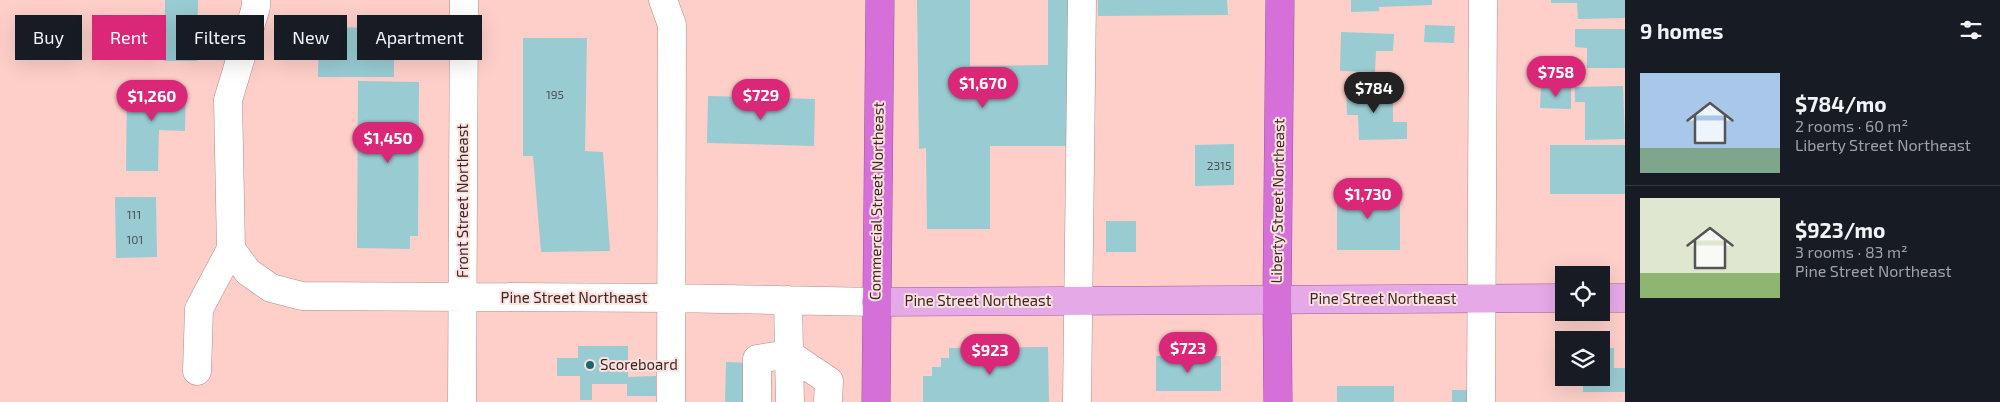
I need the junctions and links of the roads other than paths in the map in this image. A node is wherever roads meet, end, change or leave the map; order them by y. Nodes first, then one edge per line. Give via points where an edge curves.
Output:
1 (256, 0) edge
2 (464, 0) edge
3 (663, 0) edge
4 (880, 0) edge
5 (1082, 0) edge
6 (1280, 0) edge
7 (1483, 0) edge
8 (231, 249) junction
9 (463, 298) junction
10 (670, 298) junction
11 (1481, 298) junction
12 (1555, 298) edge
13 (1610, 298) edge
14 (1625, 298) edge
15 (788, 300) junction
16 (1277, 300) junction
17 (1078, 301) junction
18 (876, 302) junction
19 (789, 354) junction
20 (197, 371) dead end
21 (462, 402) edge
22 (671, 402) edge
23 (757, 402) edge
24 (790, 402) edge
25 (828, 402) edge
26 (876, 402) edge
27 (1077, 402) edge
28 (1278, 402) edge
29 (1481, 402) edge

1 - 8 street via 228,100
2 - 9 street, Front Street Northeast
3 - 10 street via 672,25
4 - 18 highway, Commercial Street Northeast
5 - 17 street
6 - 16 highway, Liberty Street Northeast
7 - 11 street
8 - 9 street, Pine Street Northeast via 248,272 271,288 302,296
8 - 20 street via 199,309
9 - 10 street, Pine Street Northeast
9 - 21 street, Front Street Northeast
10 - 15 street, Pine Street Northeast
10 - 22 street
11 - 12 main road, Pine Street Northeast
11 - 16 main road, Pine Street Northeast
11 - 29 street
13 - 14 main road
15 - 18 street, Pine Street Northeast
15 - 19 street
16 - 17 main road, Pine Street Northeast
16 - 28 highway, Liberty Street Northeast
17 - 18 main road, Pine Street Northeast
17 - 27 street
18 - 26 highway, Commercial Street Northeast
19 - 23 street via 757,358
19 - 24 street
19 - 25 street via 828,381

